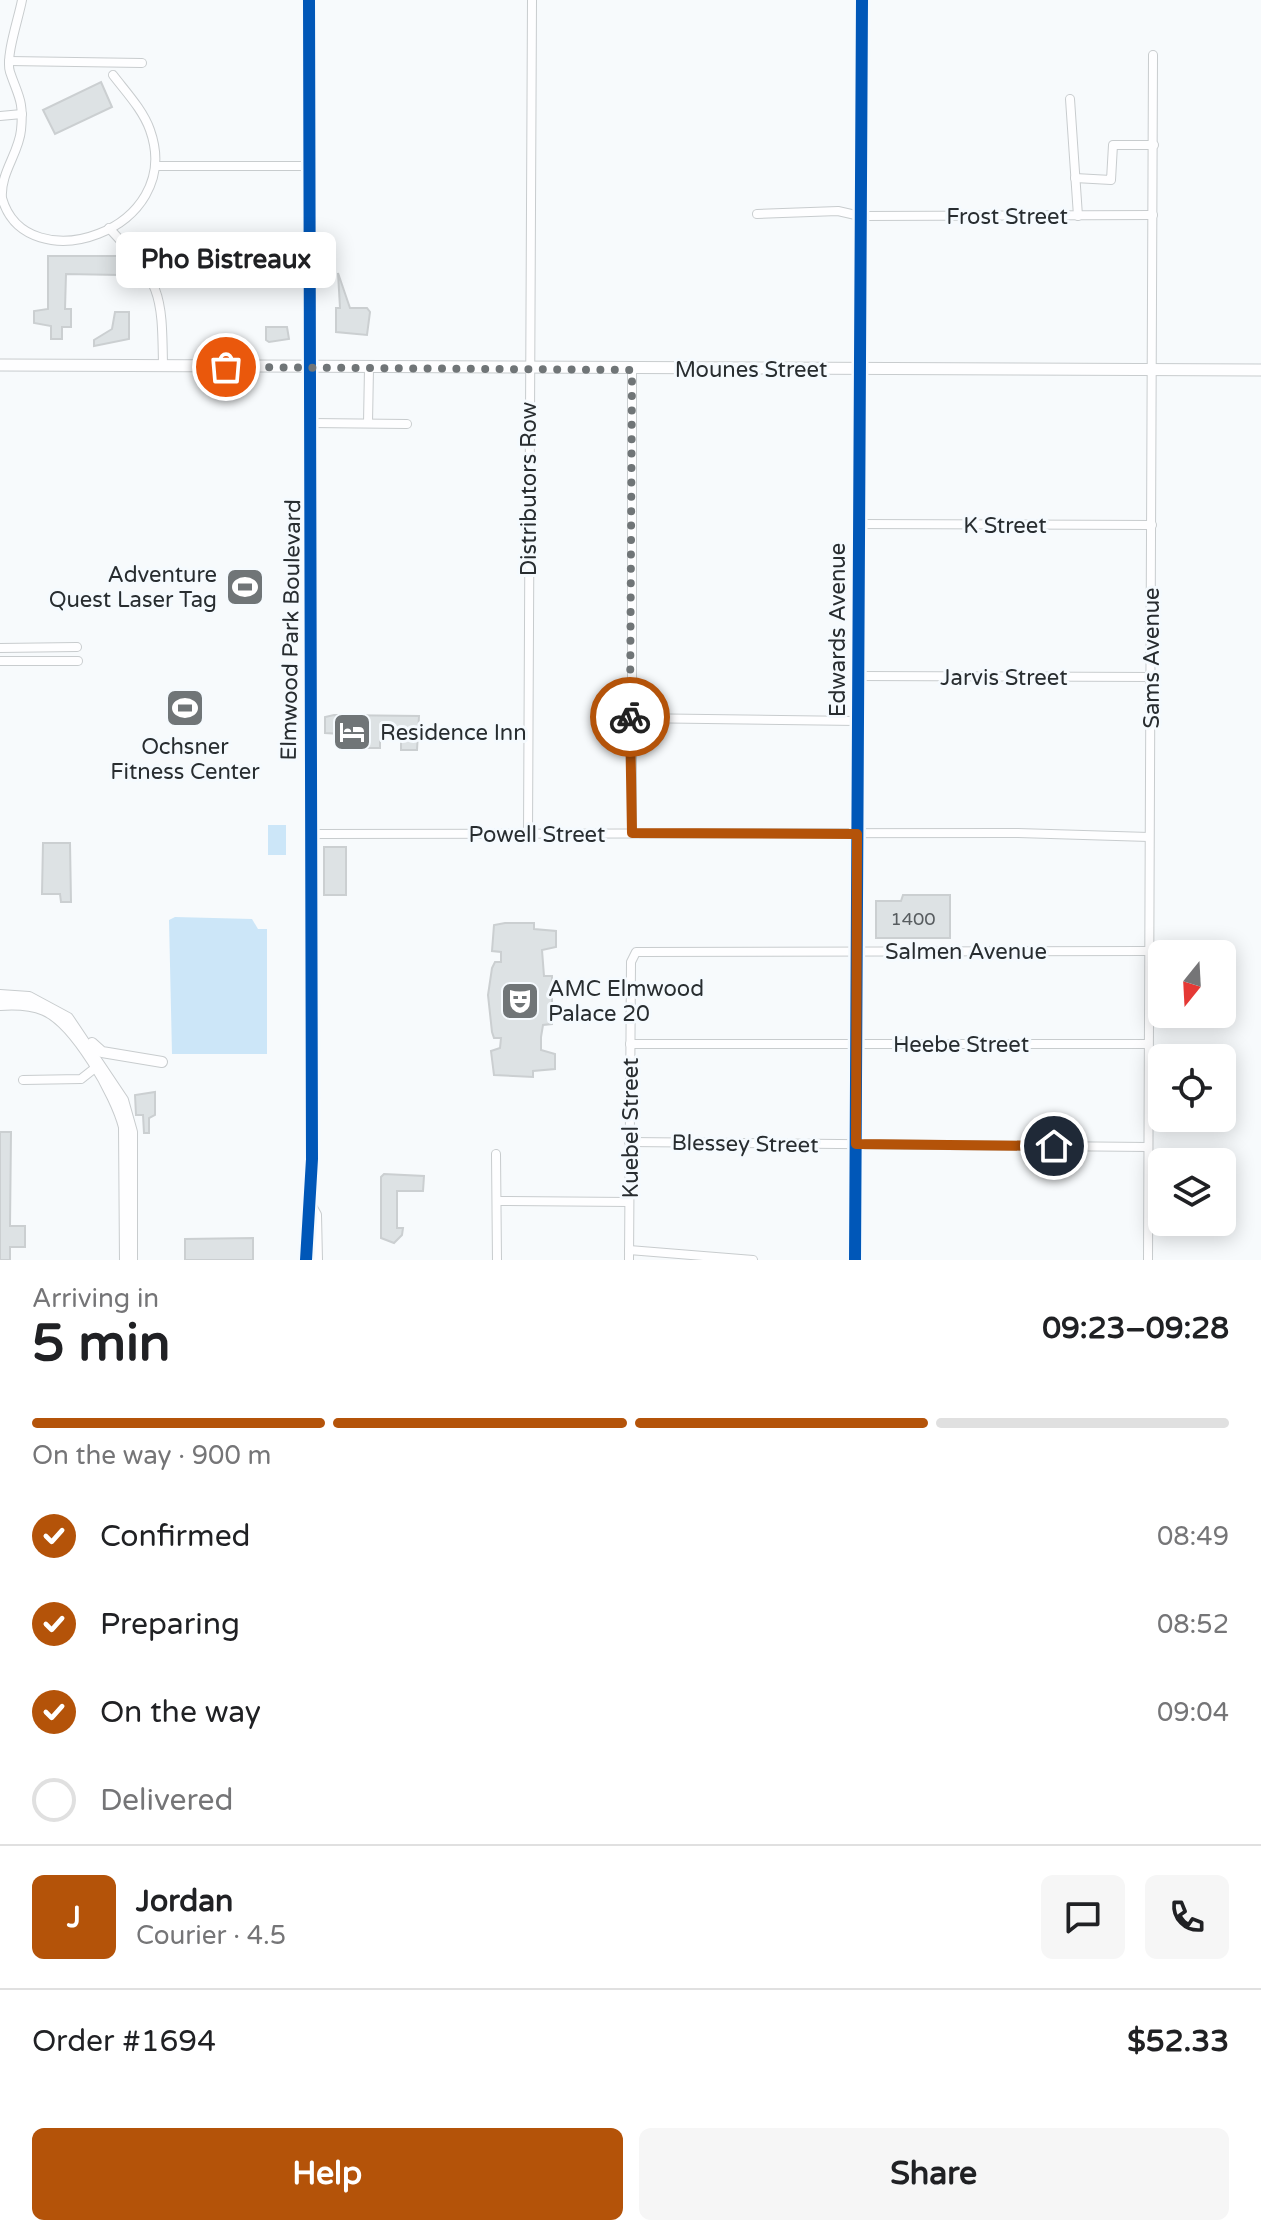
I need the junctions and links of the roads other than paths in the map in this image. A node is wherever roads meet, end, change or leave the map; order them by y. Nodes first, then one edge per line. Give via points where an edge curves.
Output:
1 (22, 0) edge
2 (309, 0) edge
3 (532, 0) edge
4 (862, 0) edge
5 (1153, 55) dead end
6 (9, 61) junction
7 (142, 63) dead end
8 (113, 75) dead end
9 (1070, 99) dead end
10 (22, 114) junction
11 (0, 116) edge
12 (1154, 145) junction
13 (157, 166) junction
14 (308, 166) junction
15 (1075, 178) junction
16 (757, 214) dead end
17 (1153, 215) junction
18 (860, 216) junction
19 (1078, 216) junction
20 (109, 228) junction
21 (0, 365) edge
22 (163, 366) junction
23 (312, 368) junction
24 (369, 368) junction
25 (529, 369) junction
26 (859, 369) junction
27 (1153, 369) junction
28 (632, 370) junction
29 (1261, 370) edge
30 (312, 423) junction
31 (368, 423) junction
32 (407, 424) dead end
33 (857, 524) junction
34 (1152, 525) junction
35 (77, 647) dead end
36 (0, 648) edge
37 (0, 661) edge
38 (78, 661) dead end
39 (856, 676) junction
40 (1151, 677) junction
41 (630, 718) junction
42 (857, 721) junction
43 (632, 833) junction
44 (309, 834) junction
45 (528, 834) junction
46 (857, 834) junction
47 (1149, 837) junction
48 (1148, 940) edge
49 (857, 951) junction
50 (1148, 951) joint
51 (639, 952) joint
52 (0, 995) edge
53 (0, 1005) edge
54 (82, 1035) junction
55 (630, 1044) junction
56 (857, 1044) junction
57 (1147, 1044) junction
58 (162, 1062) dead end
59 (95, 1068) junction
60 (23, 1080) dead end
61 (629, 1142) junction
62 (856, 1144) junction
63 (1148, 1147) junction
64 (496, 1154) dead end
65 (497, 1201) junction
66 (629, 1202) junction
67 (311, 1206) junction
68 (629, 1250) junction
69 (125, 1260) edge
70 (132, 1260) edge
71 (306, 1260) edge
72 (317, 1260) edge
73 (497, 1260) edge
74 (629, 1260) edge
75 (753, 1260) edge
76 (855, 1260) edge
77 (1148, 1260) edge

1 - 6 street
2 - 14 street, Elmwood Park Boulevard
3 - 25 street, Distributors Row
4 - 18 street, Edwards Avenue
5 - 12 street, Sams Avenue
6 - 7 street
6 - 10 street
8 - 13 street via 150,128
9 - 15 street
10 - 11 street
10 - 20 street via 21,133 1,191 16,226 56,241
12 - 15 street via 1113,145 1111,180
12 - 17 street, Sams Avenue
13 - 14 street
13 - 20 street via 144,203
14 - 23 street, Elmwood Park Boulevard
15 - 19 street
16 - 18 street, Frost Street via 838,211
17 - 19 street, Frost Street
17 - 27 street, Sams Avenue
18 - 19 street, Frost Street
18 - 26 street, Edwards Avenue
20 - 22 street via 142,261 154,282 162,312
21 - 22 main road, Mounes Street
22 - 23 main road, Mounes Street
23 - 24 main road, Mounes Street
23 - 30 street, Elmwood Park Boulevard
24 - 25 main road, Mounes Street
24 - 31 street
25 - 28 main road, Mounes Street
25 - 45 street, Distributors Row
26 - 27 main road, Mounes Street
26 - 28 main road, Mounes Street
26 - 33 street, Edwards Avenue
27 - 29 main road, Mounes Street
27 - 34 street, Sams Avenue
28 - 41 street
30 - 31 street
30 - 44 street, Elmwood Park Boulevard
31 - 32 street
33 - 34 street, K Street
33 - 39 street, Edwards Avenue
34 - 40 street, Sams Avenue
35 - 36 street
37 - 38 street
39 - 40 street, Jarvis Street
39 - 42 street, Edwards Avenue
40 - 47 street, Sams Avenue
41 - 42 street
41 - 43 street
42 - 46 street, Edwards Avenue
43 - 45 street, Powell Street
43 - 46 street, Powell Street
44 - 45 street, Powell Street
44 - 67 street, Elmwood Park Boulevard
46 - 47 street, Powell Street
46 - 49 street, Edwards Avenue
47 - 48 street, Sams Avenue
49 - 50 street, Salmen Avenue
49 - 51 street, Salmen Avenue
49 - 56 street, Edwards Avenue
50 - 57 street, Sams Avenue
51 - 55 street, Kuebel Street via 631,962
52 - 54 street via 46,1003
53 - 59 street via 44,1010 60,1020
54 - 58 street via 102,1052
54 - 70 street via 129,1115
55 - 56 street, Heebe Street
55 - 61 street, Kuebel Street
56 - 57 street, Heebe Street
56 - 62 street, Edwards Avenue
57 - 63 street, Sams Avenue
59 - 60 street via 81,1079
59 - 69 street via 124,1127
61 - 62 street, Blessey Street
61 - 66 street, Kuebel Street
62 - 63 street, Blessey Street
62 - 76 street, Edwards Avenue
63 - 77 street, Sams Avenue
64 - 65 street
65 - 66 street
65 - 73 street
66 - 68 street, Kuebel Street
67 - 71 street, Elmwood Park Boulevard
67 - 72 street, Elmwood Park Boulevard
68 - 74 street, Kuebel Street
68 - 75 street

